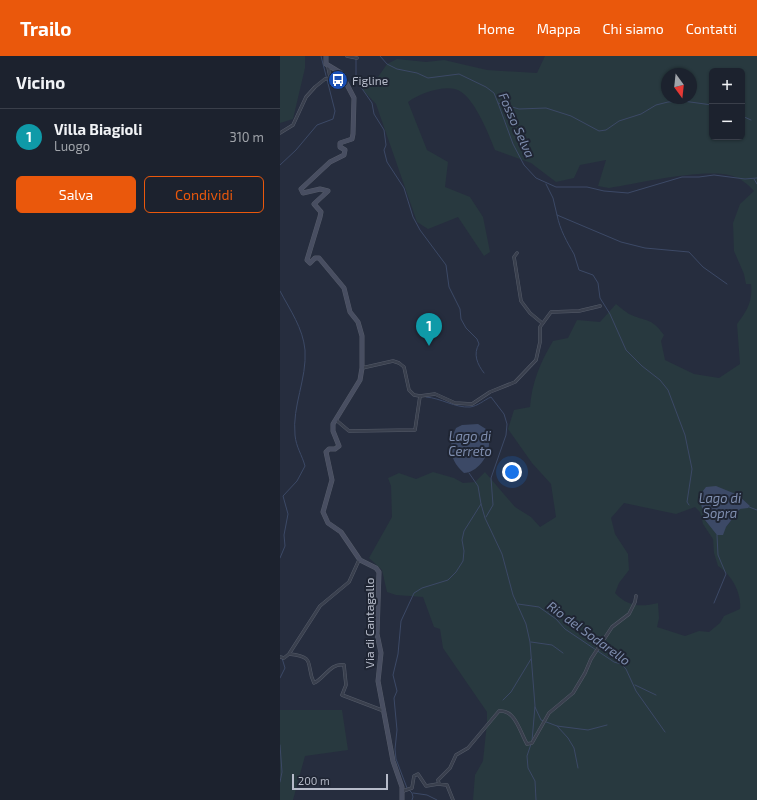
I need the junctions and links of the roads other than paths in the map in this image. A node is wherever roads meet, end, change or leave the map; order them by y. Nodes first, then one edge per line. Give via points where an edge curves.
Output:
1 (326, 56) edge
2 (348, 56) edge
3 (355, 58) dead end
4 (328, 67) junction
5 (342, 76) junction
6 (329, 77) junction
7 (280, 133) edge
8 (517, 253) dead end
9 (600, 306) dead end
10 (542, 322) junction
11 (362, 368) junction
12 (420, 396) junction
13 (336, 419) junction
14 (360, 560) junction
15 (636, 596) dead end
16 (289, 654) junction
17 (280, 657) edge
18 (384, 711) junction
19 (439, 784) junction
20 (404, 790) junction
21 (402, 800) edge
22 (453, 800) edge

1 - 4 street
2 - 3 street
4 - 5 street via 340,72
4 - 6 street
5 - 6 street
5 - 11 street via 354,98 352,139 340,143 340,147 345,150 344,155 330,162 301,189 303,193 320,189 328,191 314,204 320,212 320,217 307,260 310,263 319,258 344,288 350,312 358,322 361,332
6 - 7 street via 306,97 293,125
8 - 10 street via 514,257 521,301 530,313
9 - 10 street via 578,311 551,312
10 - 12 street via 536,360 515,382 490,392 472,404 455,403 435,394
11 - 12 street via 393,361 399,363 404,367 410,390 414,395
11 - 13 street via 358,384
12 - 13 street via 415,430 349,431
13 - 14 street, Via di Cantagallo via 333,431 339,446 326,452 332,480 322,512 328,523 341,532
14 - 16 street via 349,582 320,606
14 - 18 street, Via di Cantagallo via 379,572 377,634 381,653 378,681
15 - 19 street via 629,614 612,628 573,693 549,713 532,743 527,744 513,716 508,712 499,711 468,748 456,756 438,780
16 - 17 street via 284,658
16 - 18 street via 299,654 307,660 314,683 332,668 344,665 346,685 342,695
18 - 20 street, Via di Cantagallo via 393,761
19 - 20 street via 426,786 418,774 414,776 412,788
19 - 22 street via 447,785
20 - 21 street, Via di Cantagallo

